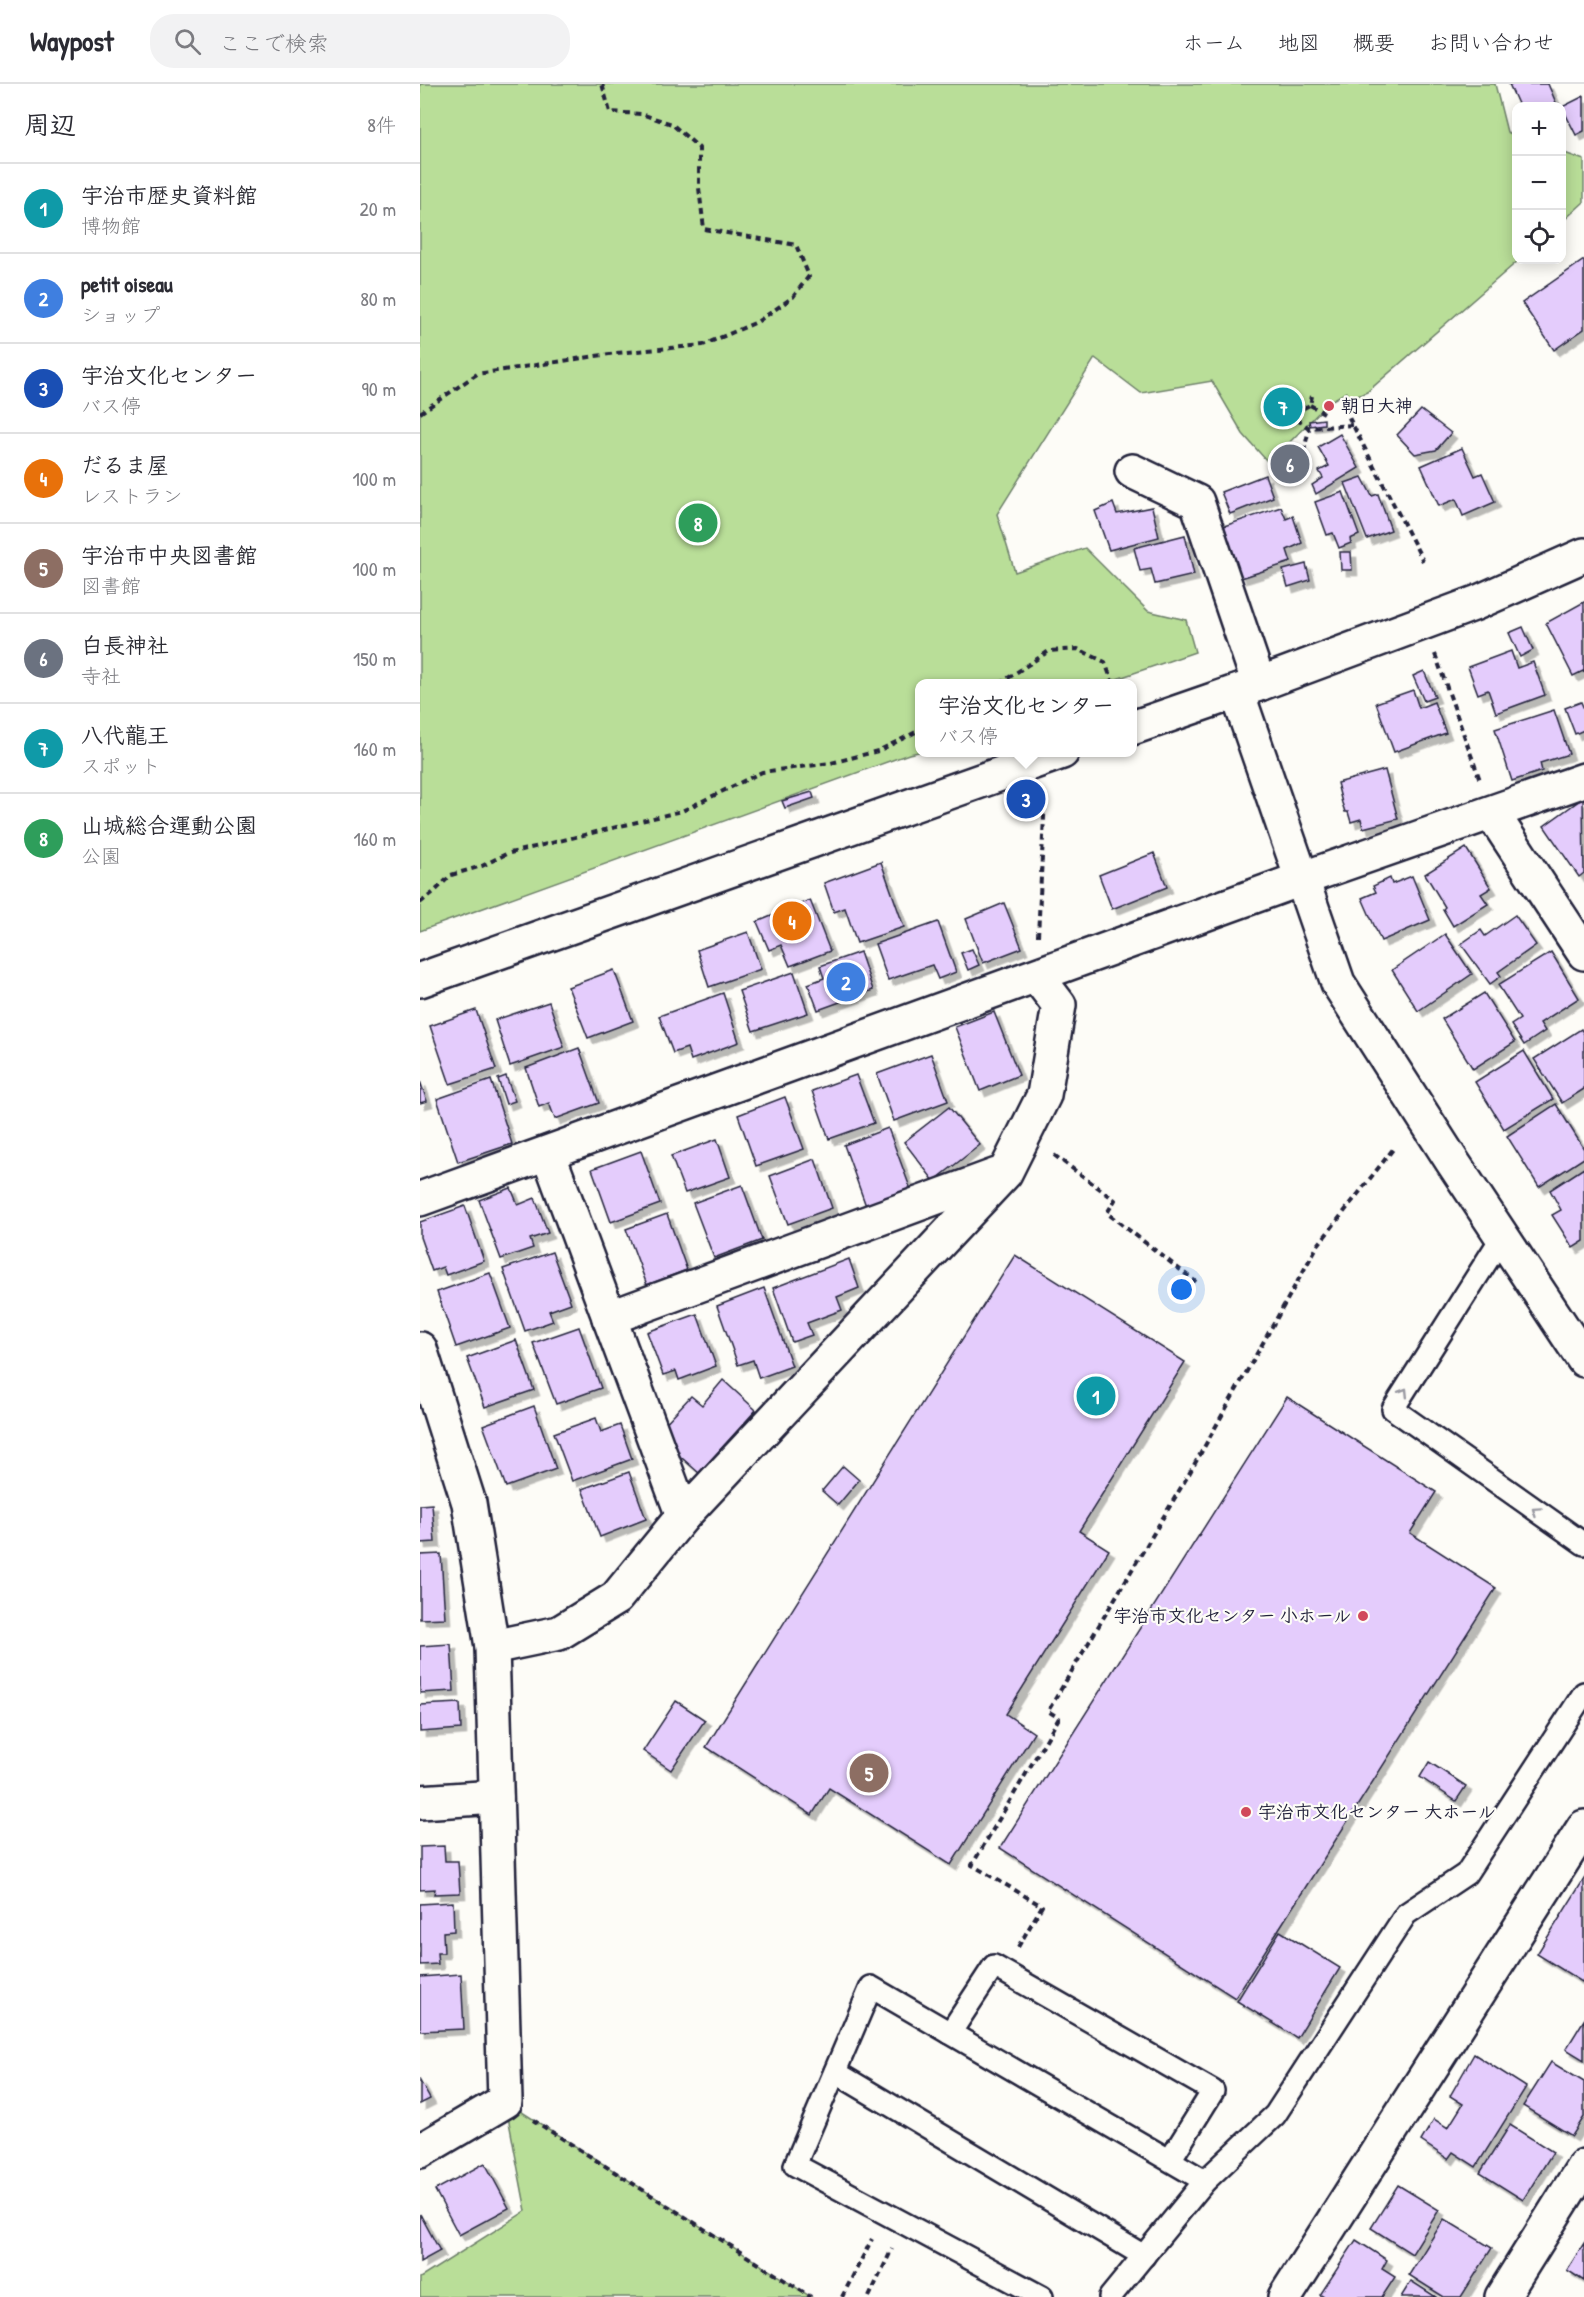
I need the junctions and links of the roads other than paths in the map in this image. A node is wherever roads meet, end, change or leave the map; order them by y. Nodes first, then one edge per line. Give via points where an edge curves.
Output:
1 (1132, 471) dead end
2 (1584, 555) edge
3 (1248, 688) junction
4 (1137, 726) edge
5 (1051, 757) edge
6 (1584, 780) edge
7 (1492, 813) junction
8 (1301, 879) junction
9 (1584, 953) edge
10 (1037, 976) junction
11 (420, 980) edge
12 (548, 1152) junction
13 (1005, 1173) junction
14 (420, 1199) edge
15 (1502, 1237) junction
16 (609, 1318) junction
17 (420, 1349) edge
18 (1584, 1360) edge
19 (683, 1516) junction
20 (1584, 1544) edge
21 (492, 1647) junction
22 (1584, 1693) edge
23 (496, 1797) junction
24 (420, 1802) edge
25 (1584, 1827) edge
26 (950, 2033) junction
27 (835, 2072) junction
28 (420, 2151) edge
29 (1170, 2160) junction
30 (1584, 2166) edge
31 (1205, 2181) junction
32 (1144, 2256) junction
33 (1042, 2297) edge
34 (1110, 2297) edge
35 (1285, 2297) edge
36 (1502, 2297) edge

1 - 3 street via 1197,502
2 - 3 street via 1476,603
3 - 4 street
3 - 8 street
5 - 11 street
6 - 7 street
7 - 8 street
7 - 9 street
8 - 10 street
8 - 15 street via 1338,983
10 - 12 street
10 - 13 street via 1059,1005 1044,1095
12 - 14 street
12 - 16 street
13 - 16 street
13 - 19 street
15 - 18 street
20 -> 15 lane via 1393,1409
16 - 19 street
17 - 21 street via 470,1503
19 - 21 street via 616,1598 559,1633
21 - 23 street
22 - 31 lane via 1466,1874 1406,1914 1275,2115
23 - 24 street
23 - 28 street via 505,2101
25 - 35 street
26 - 27 lane via 871,1987
26 - 29 lane
26 - 29 lane via 994,1966 1213,2091
27 - 32 lane
27 - 33 lane via 795,2165
29 - 31 lane
30 - 36 street
31 - 32 lane
32 - 34 lane

